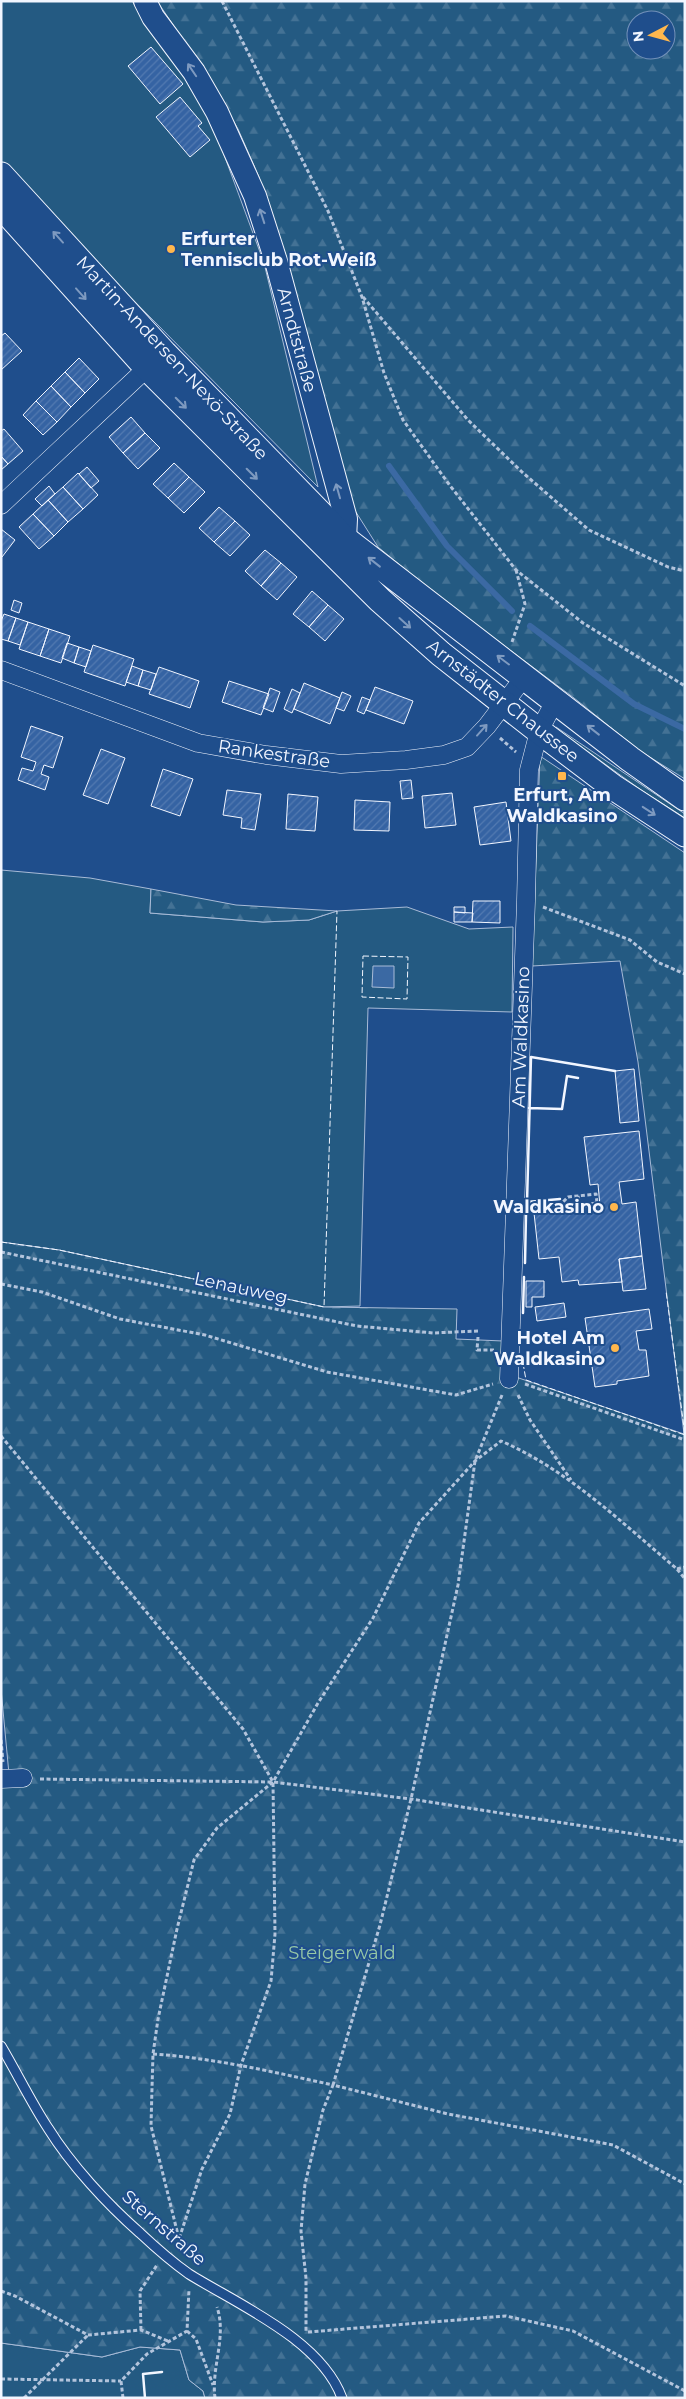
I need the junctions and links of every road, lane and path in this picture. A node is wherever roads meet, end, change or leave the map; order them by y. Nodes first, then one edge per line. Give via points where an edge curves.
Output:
1 (145, 1) edge
2 (222, 1) edge
3 (1, 175) edge
4 (1, 206) edge
5 (362, 297) junction
6 (147, 368) junction
7 (1, 505) edge
8 (338, 546) junction
9 (516, 570) junction
10 (685, 571) edge
11 (512, 643) dead end
12 (1, 670) edge
13 (525, 676) junction
14 (685, 686) edge
15 (555, 701) junction
16 (504, 703) junction
17 (539, 731) junction
18 (685, 798) edge
19 (685, 834) edge
20 (526, 901) junction
21 (685, 974) edge
22 (578, 1196) junction
23 (526, 1208) dead end
24 (1, 1252) edge
25 (1, 1284) edge
26 (478, 1331) dead end
27 (478, 1337) dead end
28 (510, 1351) junction
29 (509, 1379) junction
30 (1, 1436) edge
31 (685, 1440) edge
32 (475, 1461) junction
33 (573, 1483) junction
34 (685, 1568) edge
35 (677, 1569) junction
36 (685, 1579) edge
37 (1, 1740) edge
38 (1, 1768) edge
39 (23, 1778) joint
40 (1, 1779) edge
41 (273, 1782) junction
42 (411, 1798) junction
43 (685, 1842) edge
44 (1, 2046) edge
45 (153, 2054) junction
46 (241, 2064) junction
47 (333, 2085) junction
48 (685, 2184) edge
49 (179, 2239) junction
50 (165, 2254) junction
51 (187, 2272) junction
52 (1, 2291) edge
53 (215, 2303) dead end
54 (141, 2330) junction
55 (187, 2331) junction
56 (306, 2332) junction
57 (285, 2333) junction
58 (88, 2334) junction
59 (168, 2341) junction
60 (1, 2380) edge
61 (42, 2380) junction
62 (121, 2381) junction
63 (214, 2386) junction
64 (685, 2391) edge
65 (24, 2398) edge
66 (123, 2398) edge
67 (214, 2398) edge
68 (342, 2398) edge

8 -> 1 street, Arndtstraße via 346,519 276,261 255,196 217,112
2 - 5 path via 328,211
8 -> 3 main road, Martin-Andersen-Nexö-Straße
4 -> 6 main road, Martin-Andersen-Nexö-Straße
5 - 9 path via 384,373 403,420
5 - 10 path via 468,420 590,530 668,567
6 - 7 street
6 -> 8 main road, Martin-Andersen-Nexö-Straße
13 -> 8 main road, Arnstädter Chaussee
8 -> 16 main road, Arnstädter Chaussee via 441,654
9 - 11 path via 526,604
9 - 14 path via 583,623
12 -> 16 street, Rankestraße via 198,743 341,764 444,755 467,747
13 - 15 main road, Arnstädter Chaussee
13 - 16 street, Rankestraße
15 - 17 street, Am Waldkasino
18 -> 15 main road, Arnstädter Chaussee
16 - 17 main road, Arnstädter Chaussee
17 -> 19 main road, Arnstädter Chaussee via 613,787
17 - 20 street, Am Waldkasino via 528,770
20 - 21 path via 630,940 657,962
20 - 28 street, Am Waldkasino
22 - 22 path via 596,1194 597,1203 580,1207
22 - 23 path via 568,1197 562,1204
24 - 26 path, Lenauweg via 357,1326 432,1333
25 - 29 path via 42,1292 120,1319 205,1335 327,1372 456,1394
27 - 28 path via 477,1350
28 - 29 street, Am Waldkasino
29 - 31 path
29 - 32 path
29 - 33 path via 530,1420
30 - 41 path via 243,1729
32 - 33 path via 501,1441 523,1450
32 - 41 path via 419,1523 373,1618 318,1703
32 - 42 path via 458,1584
33 - 35 path
34 - 35 path
35 - 36 path
37 - 38 path
39 - 40 street
39 - 41 path
41 - 42 path
41 - 45 path via 217,1828 194,1860
41 - 46 path via 275,1934 271,1982
42 - 43 path
42 - 47 path via 357,2008
44 - 50 lane, Sternstraße via 54,2136 94,2187 138,2232
45 - 46 path via 193,2056
45 - 49 path via 151,2126
46 - 47 path
46 - 49 path via 230,2114 202,2169
47 - 48 path via 448,2114 613,2145
47 - 56 path via 321,2118 305,2184 301,2231 306,2278
49 - 51 path
50 - 51 lane, Sternstraße
50 - 54 path via 140,2291
51 - 55 path via 190,2299
51 - 57 lane, Sternstraße
52 - 58 path
53 - 63 path via 222,2332
54 - 58 path
54 - 59 path
55 - 59 path
55 - 63 path via 196,2339
56 - 57 path
56 - 64 path via 506,2316 573,2331
57 - 68 lane, Sternstraße via 324,2366
58 - 61 path
59 - 62 path via 147,2354
60 - 61 path
61 - 62 path
61 - 65 path
62 - 66 path
63 - 67 path

